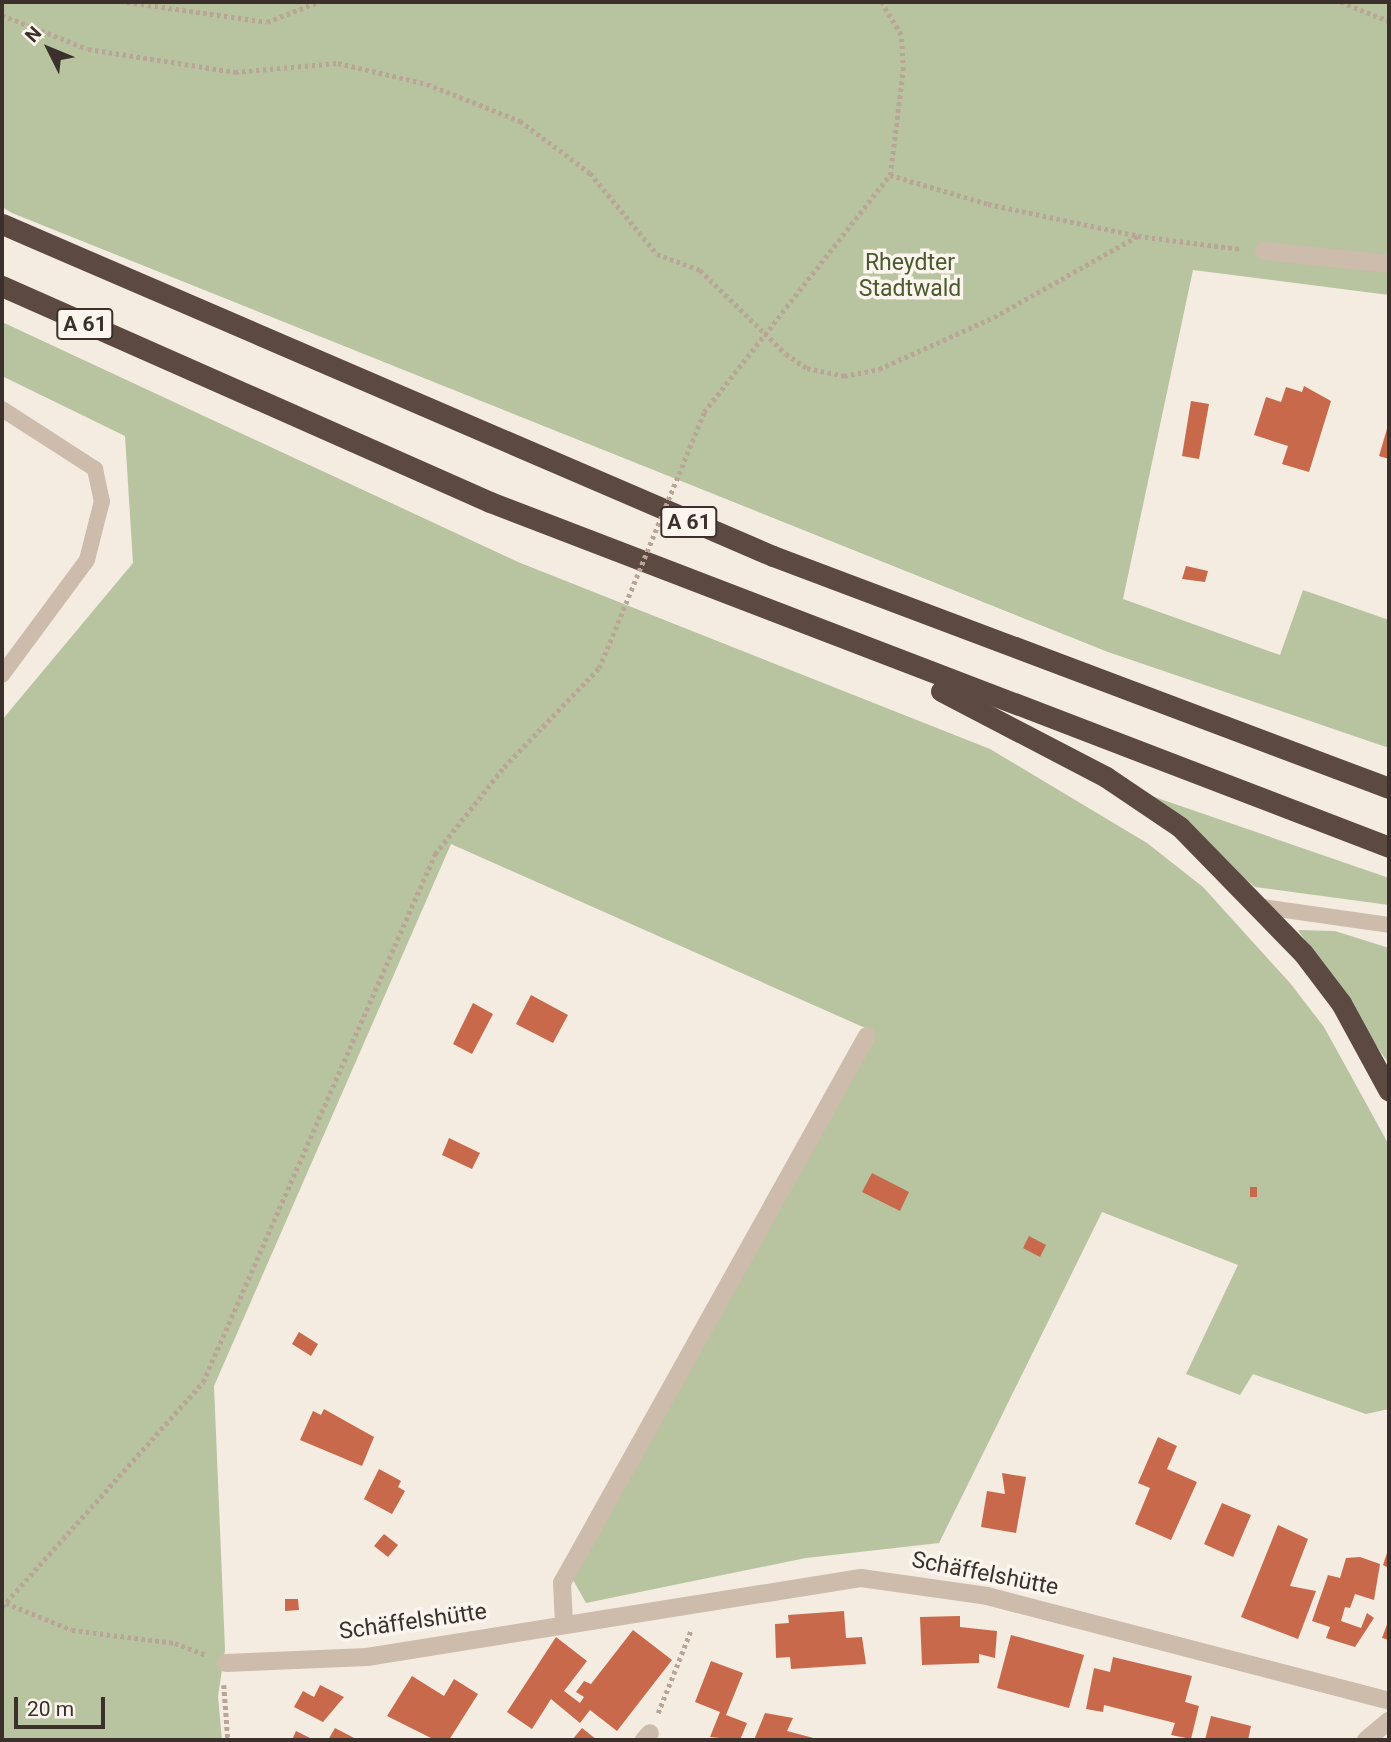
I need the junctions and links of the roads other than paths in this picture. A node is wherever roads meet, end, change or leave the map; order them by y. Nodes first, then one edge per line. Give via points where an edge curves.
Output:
1 (2, 224) edge
2 (1264, 251) road end
3 (1389, 264) edge
4 (2, 286) edge
5 (2, 409) edge
6 (816, 631) junction
7 (2, 676) edge
8 (1389, 788) edge
9 (1389, 848) edge
10 (1263, 907) junction
11 (1389, 925) edge
12 (867, 1036) dead end
13 (1389, 1091) edge
14 (564, 1623) junction
15 (226, 1663) road end
16 (1389, 1701) edge
17 (1389, 1721) edge
18 (1366, 1740) edge

1 - 8 highway, A 61 via 773,556
2 - 3 street
4 - 6 highway, A 61 via 489,502
5 - 7 lane via 95,469 102,501 87,560
6 - 9 highway, A 61
6 - 10 highway via 1106,777 1180,827
10 - 11 lane
10 - 13 highway via 1341,1003
12 - 14 street via 562,1583
14 - 15 street, Schäffelshütte via 367,1657
14 - 16 street, Schäffelshütte via 861,1578 923,1584
17 - 18 street

